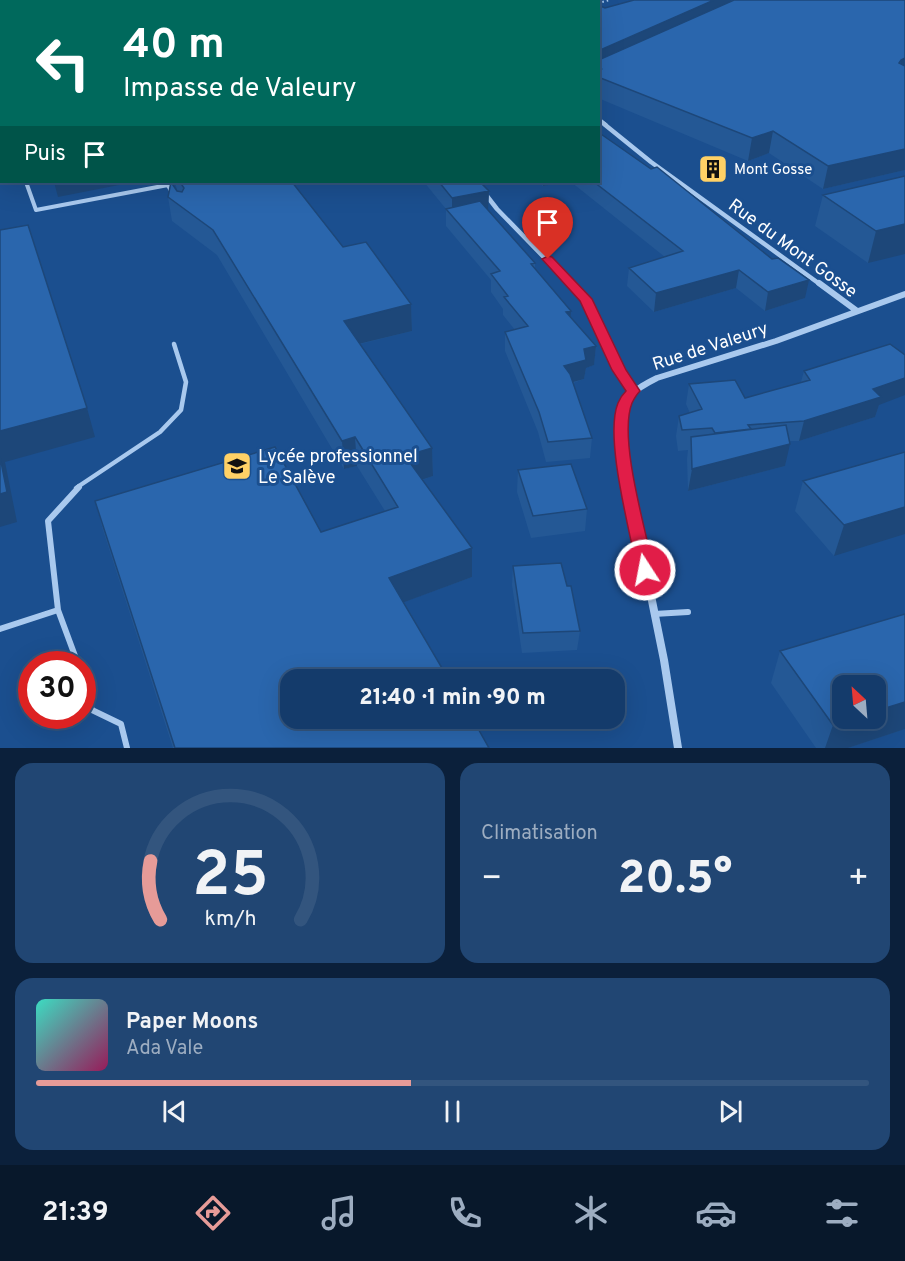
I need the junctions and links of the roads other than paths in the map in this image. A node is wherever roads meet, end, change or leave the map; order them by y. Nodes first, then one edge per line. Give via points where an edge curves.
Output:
1 (600, 120) edge
2 (26, 183) edge
3 (477, 183) edge
4 (173, 194) edge
5 (905, 294) edge
6 (856, 311) junction
7 (174, 344) dead end
8 (633, 391) junction
9 (57, 609) junction
10 (688, 612) dead end
11 (654, 614) junction
12 (0, 629) edge
13 (73, 651) edge
14 (96, 712) edge
15 (127, 748) edge
16 (678, 748) edge

1 - 6 street, Rue du Mont Gosse via 651,162
2 - 4 lane via 36,210 168,185
3 - 8 street via 585,299
5 - 6 street, Rue de Valeury
6 - 8 street, Rue de Valeury via 657,378
7 - 9 lane via 186,382 181,410 160,432 74,490 48,521
8 - 11 street via 625,403 622,451
9 - 12 lane
9 - 13 lane
10 - 11 lane
11 - 16 street
14 - 15 lane via 121,724

